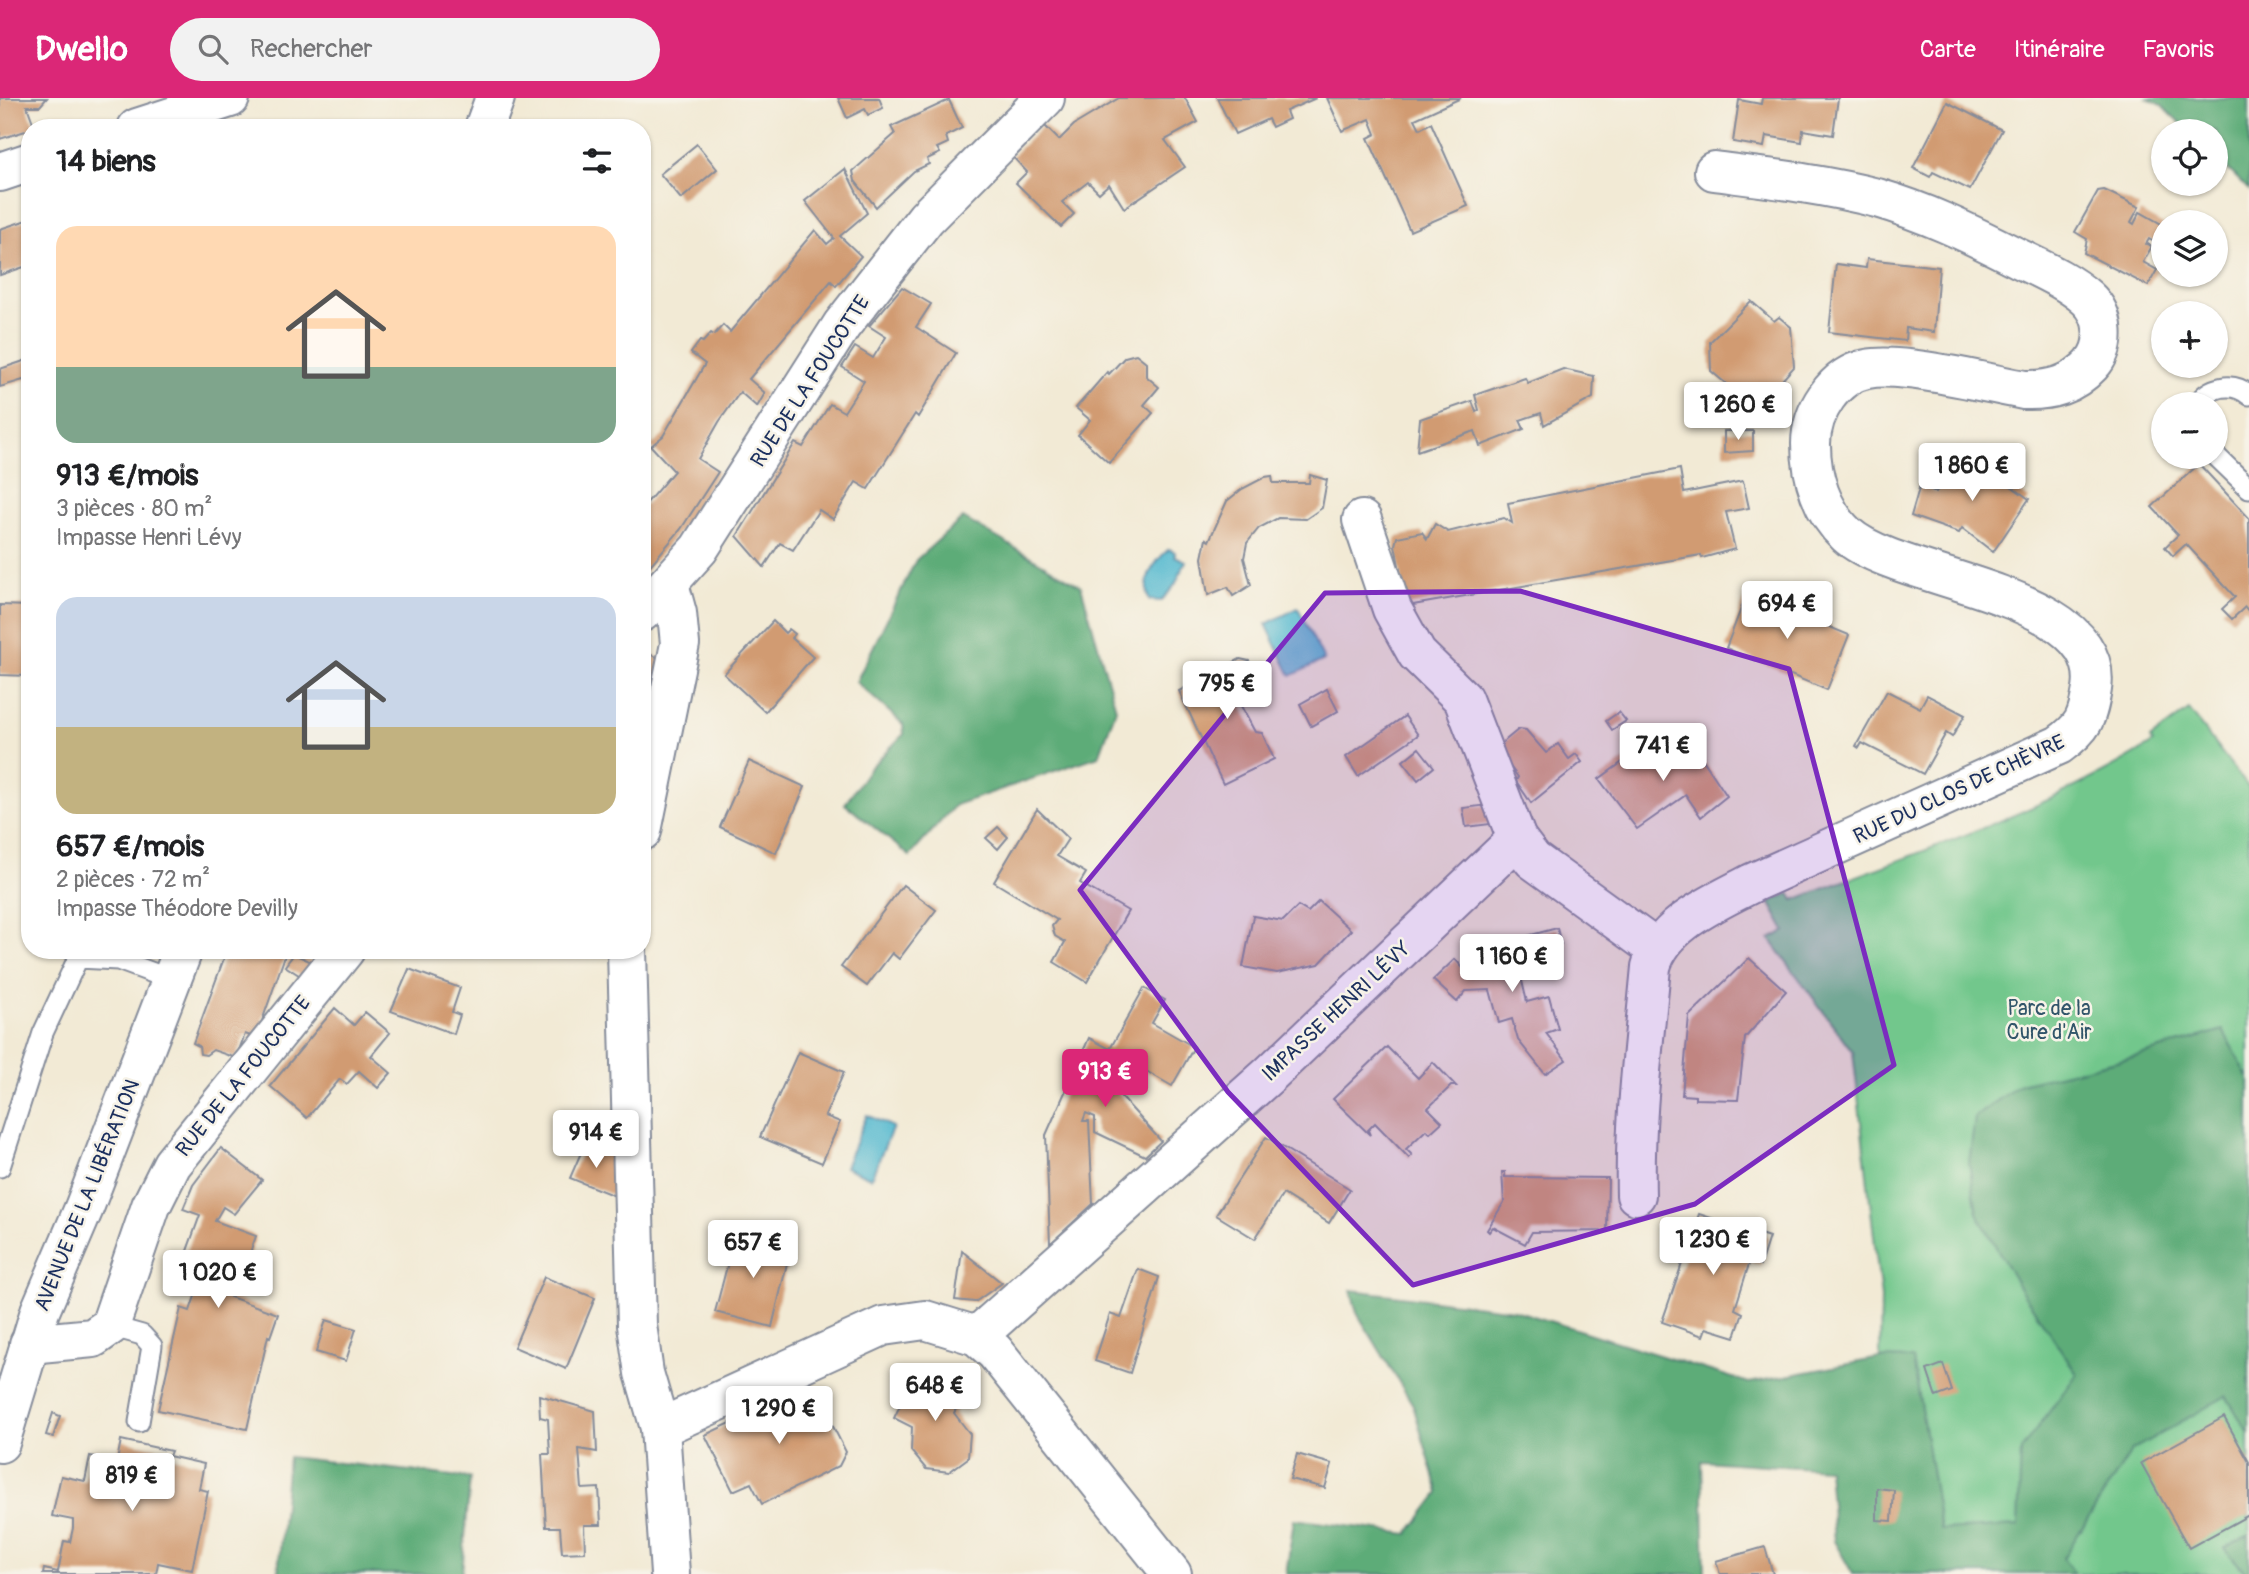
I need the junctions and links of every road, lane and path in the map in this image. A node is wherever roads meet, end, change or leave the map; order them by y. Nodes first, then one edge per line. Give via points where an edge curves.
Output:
1 (230, 98) edge
2 (495, 98) edge
3 (1045, 98) edge
4 (165, 119) edge
5 (487, 119) edge
6 (21, 165) edge
7 (1714, 171) dead end
8 (0, 172) edge
9 (2208, 392) edge
10 (2249, 395) edge
11 (2228, 468) edge
12 (2249, 488) edge
13 (1362, 520) dead end
14 (668, 584) junction
15 (651, 602) edge
16 (651, 787) edge
17 (1517, 839) junction
18 (1656, 949) junction
19 (78, 959) edge
20 (98, 959) edge
21 (338, 959) edge
22 (627, 959) edge
23 (178, 965) edge
24 (0, 1167) edge
25 (1636, 1195) dead end
26 (110, 1326) junction
27 (976, 1336) junction
28 (29, 1344) junction
29 (139, 1422) dead end
30 (660, 1428) junction
31 (0, 1443) edge
32 (670, 1574) edge
33 (1172, 1574) edge

1 - 4 street
2 - 5 street
3 - 14 street, RUE DE LA FOUCOTTE via 926,218 842,325 733,499
6 - 8 street
7 - 18 street, RUE DU CLOS DE CHÈVRE via 1817,185 1935,217 2046,271 2089,299 2103,322 2102,344 2097,359 2064,385 2024,390 1892,368 1865,369 1841,381 1825,399 1814,419 1811,463 1832,517 1849,536 2062,624 2090,665 2093,683 2080,731 2059,744 1752,883 1704,908
9 - 10 lane via 2231,387
11 - 12 lane
13 - 17 street via 1392,609 1417,654 1463,699
14 - 15 street, RUE DE LA FOUCOTTE
14 - 16 street via 680,644
17 - 18 street via 1533,860
17 - 27 street, IMPASSE HENRI LÉVY via 1268,1076
18 - 25 street via 1639,1095
19 - 24 lane via 43,1033
20 - 23 lane
21 - 26 street, RUE DE LA FOUCOTTE via 172,1164 151,1206
22 - 30 street via 636,1325
23 - 28 street, AVENUE DE LA LIBÉRATION
26 - 28 street via 93,1338
26 - 29 lane via 142,1335 152,1346
27 - 30 street via 925,1320 883,1326
27 - 33 street via 995,1352
28 - 31 street, AVENUE DE LA LIBÉRATION
30 - 32 street

